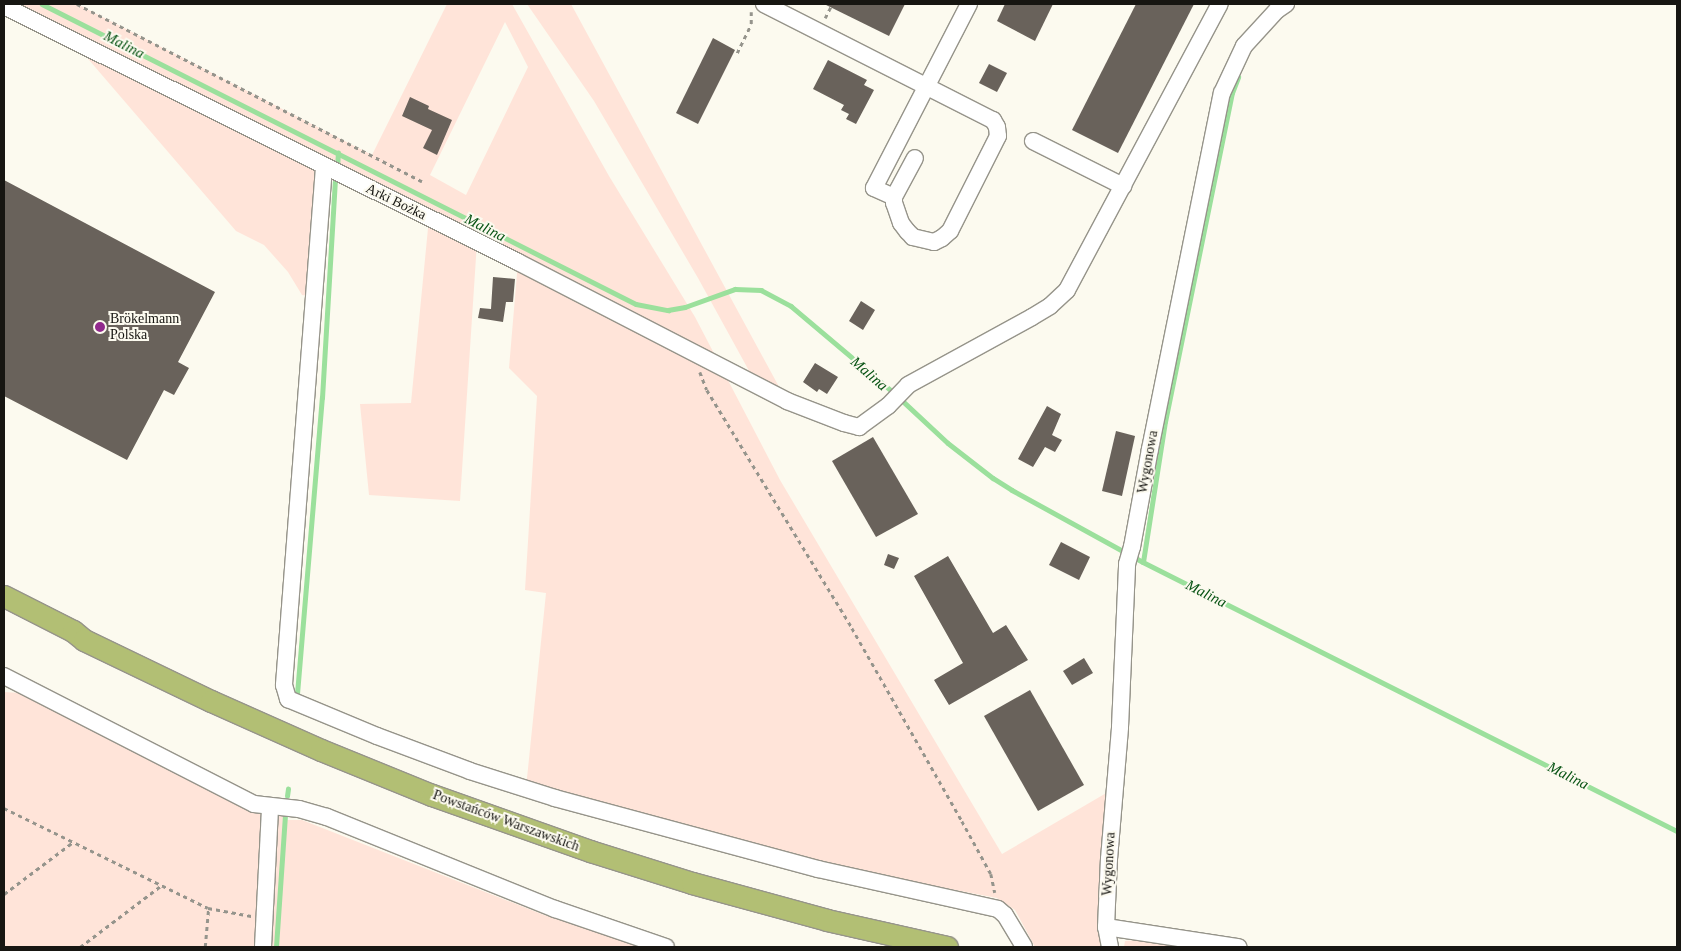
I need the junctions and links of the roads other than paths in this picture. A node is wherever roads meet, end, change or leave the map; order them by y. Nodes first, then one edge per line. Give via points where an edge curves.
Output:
1 (968, 4) edge
2 (1220, 4) edge
3 (1286, 4) edge
4 (757, 5) edge
5 (4, 6) edge
6 (926, 86) junction
7 (1033, 141) dead end
8 (915, 158) dead end
9 (324, 166) junction
10 (1123, 186) junction
11 (894, 197) junction
12 (4, 596) edge
13 (4, 612) edge
14 (84, 640) junction
15 (4, 676) edge
16 (270, 807) junction
17 (1106, 927) junction
18 (263, 947) edge
19 (666, 947) edge
20 (947, 947) edge
21 (1024, 947) edge
22 (1110, 947) edge
23 (1239, 947) edge

1 - 6 street
2 - 10 street
3 - 17 street, Wygonowa via 1244,46 1222,93 1127,564
4 - 6 street
5 - 9 street, Arki Bożka
6 - 11 street via 874,188
6 - 11 street via 993,120 998,136 950,231 942,238 934,242 913,237 901,223
7 - 10 street
8 - 11 street
9 - 10 street, Arki Bożka via 787,401 859,427 888,406 908,385 1032,318 1060,297 1075,277
9 - 21 street via 284,685 288,699 442,761 555,798 818,869 998,909
12 - 14 main road, Powstańców Warszawskich via 73,631
13 - 14 main road, Powstańców Warszawskich via 69,639
14 - 20 main road, Powstańców Warszawskich via 211,702 321,750 543,835 692,883 827,920
15 - 16 street via 239,798
16 - 18 street
16 - 19 street via 299,809 327,817 555,909
17 - 22 street, Wygonowa
17 - 23 street

